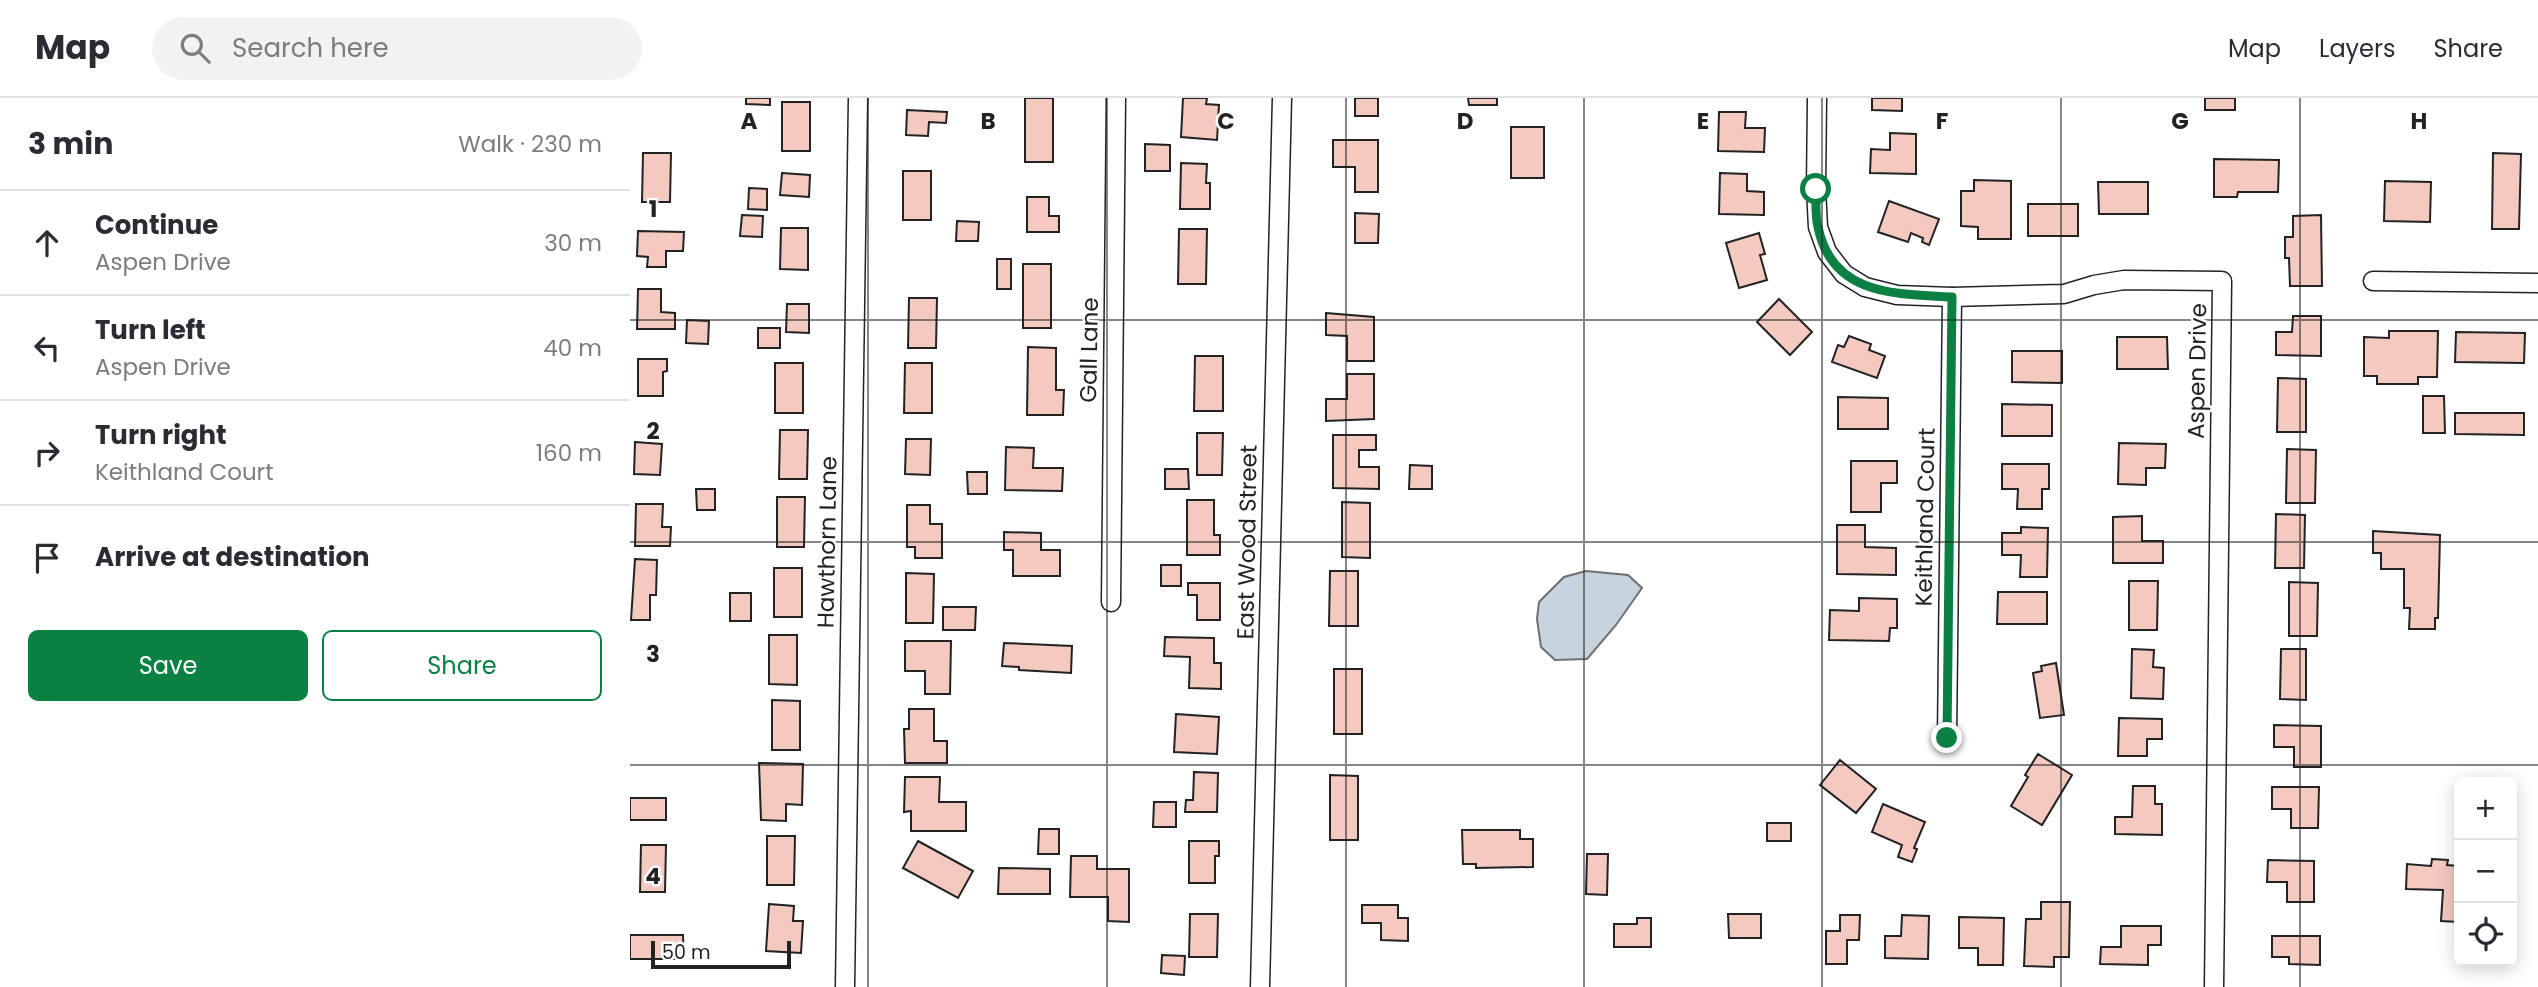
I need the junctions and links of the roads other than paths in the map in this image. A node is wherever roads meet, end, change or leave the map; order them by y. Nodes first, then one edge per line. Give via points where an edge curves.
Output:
1 (858, 98) edge
2 (1116, 98) edge
3 (1282, 98) edge
4 (1817, 98) edge
5 (2373, 281) dead end
6 (2538, 283) edge
7 (1952, 297) junction
8 (1111, 602) dead end
9 (1947, 738) dead end
10 (845, 987) edge
11 (1260, 987) edge
12 (2214, 987) edge

1 - 10 street, Hawthorn Lane
2 - 8 street, Gall Lane
3 - 11 street, East Wood Street
4 - 7 street, Aspen Drive via 1818,226 1827,252 1844,274 1866,287 1897,295
5 - 6 street
7 - 9 street, Keithland Court
7 - 12 street, Aspen Drive via 2064,294 2124,280 2222,281

